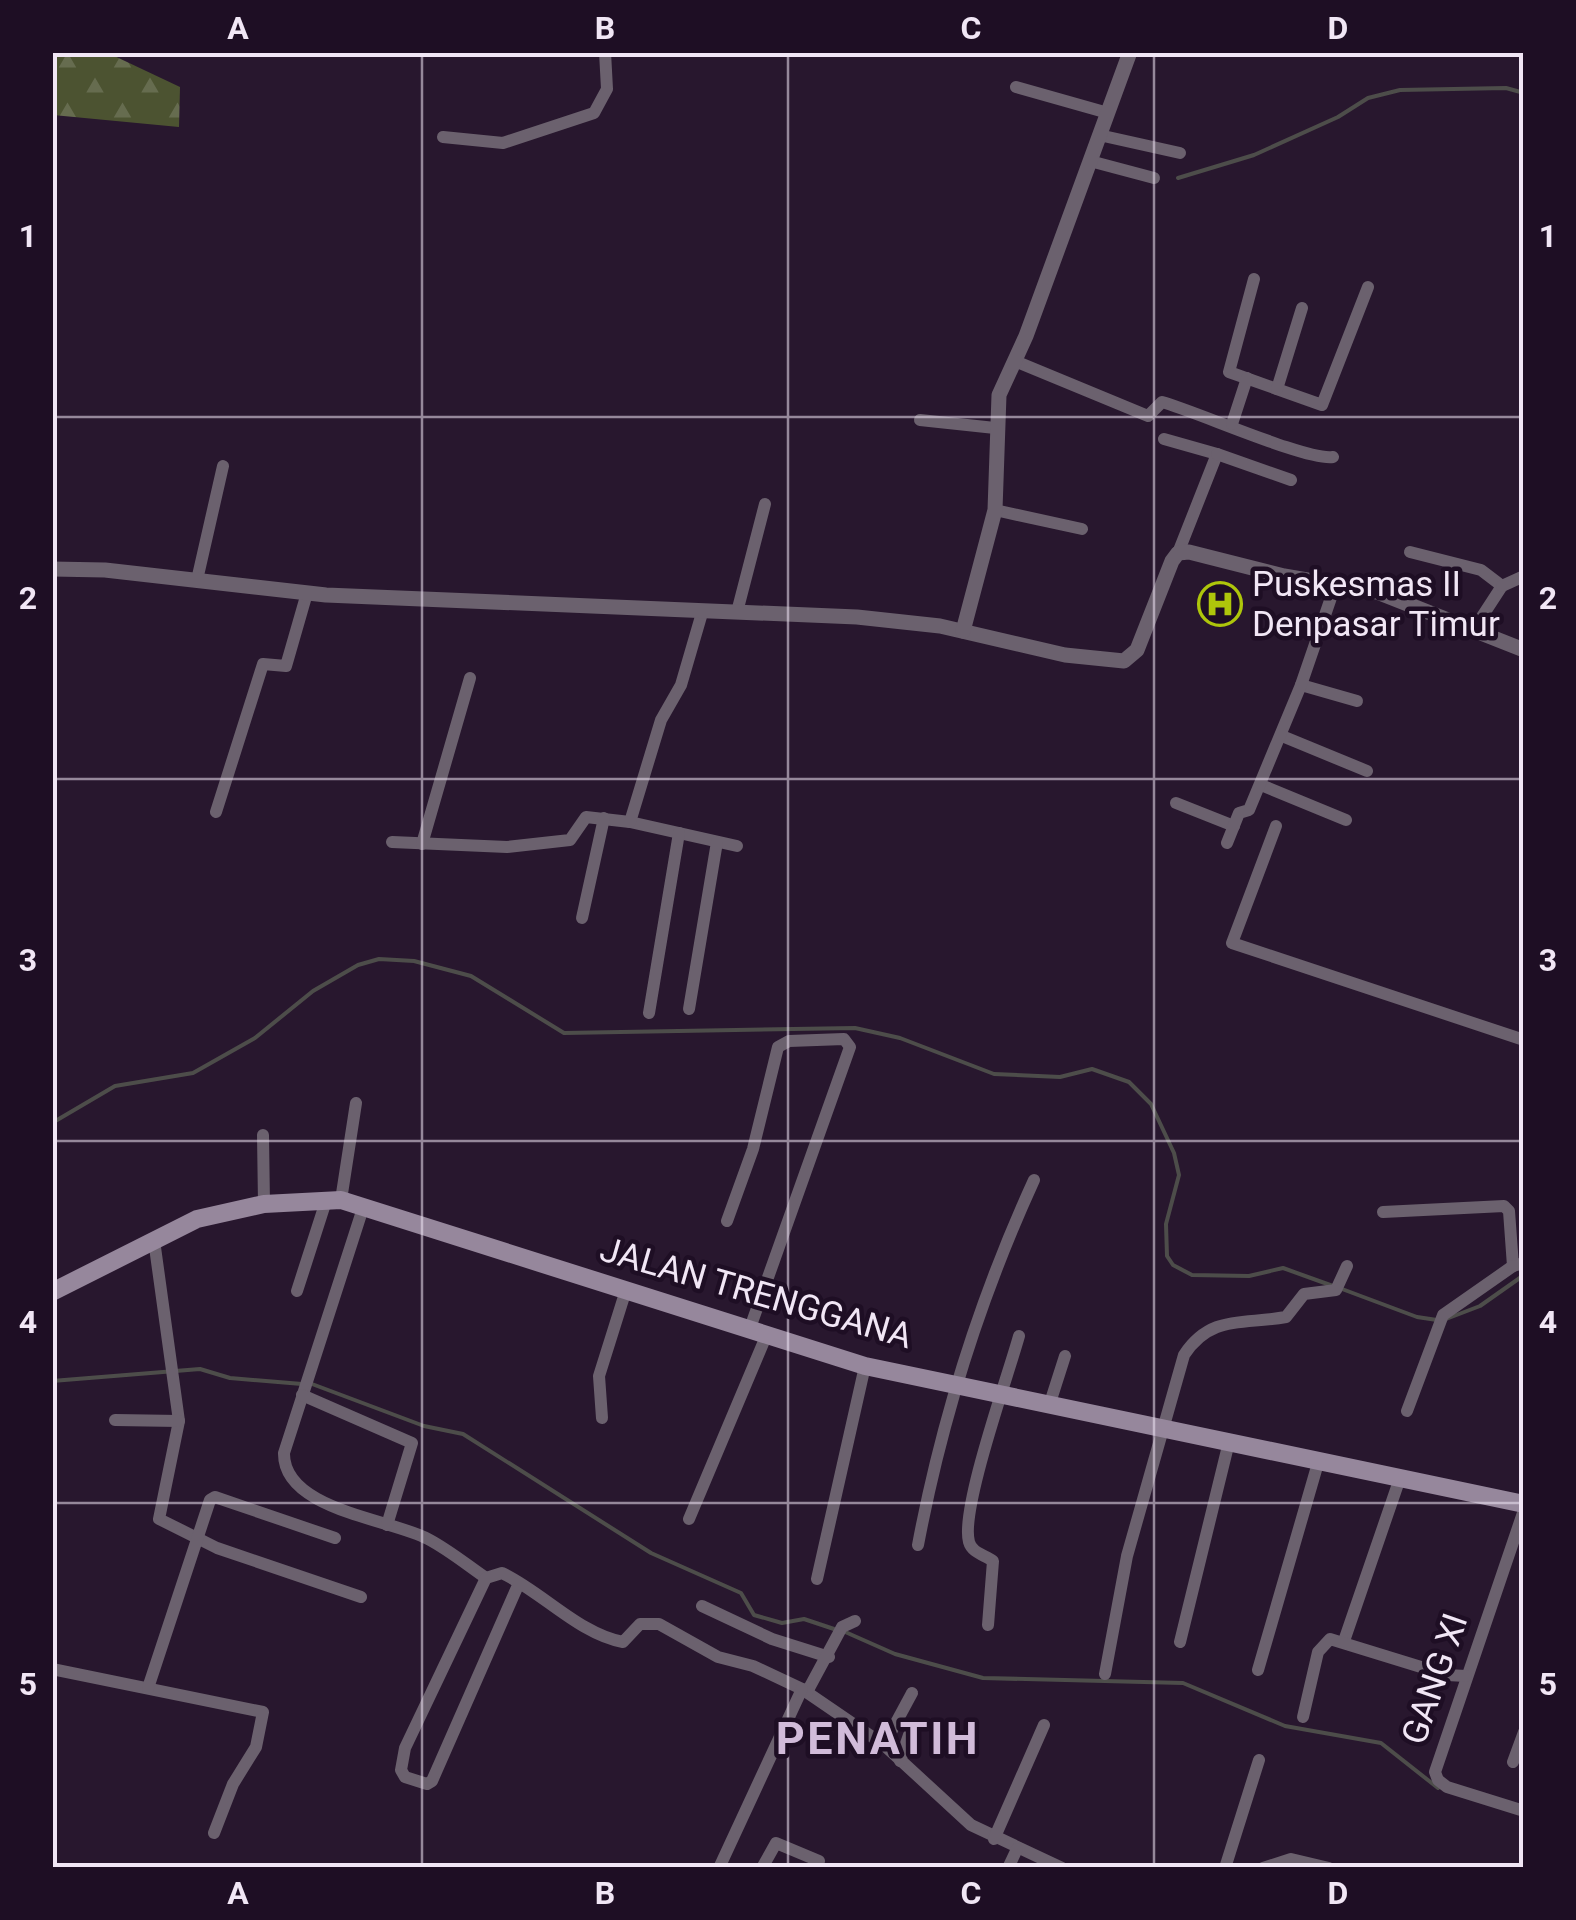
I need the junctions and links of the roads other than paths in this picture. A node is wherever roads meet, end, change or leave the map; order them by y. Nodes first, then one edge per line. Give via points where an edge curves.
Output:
1 (605, 52) edge
2 (1130, 52) edge
3 (1016, 87) dead end
4 (1108, 112) junction
5 (1100, 135) junction
6 (443, 138) dead end
7 (1180, 153) dead end
8 (1090, 161) junction
9 (1154, 178) dead end
10 (1254, 279) dead end
11 (1368, 287) dead end
12 (1302, 308) dead end
13 (1016, 361) junction
14 (1247, 378) junction
15 (1276, 389) junction
16 (920, 420) dead end
17 (1232, 424) junction
18 (995, 428) junction
19 (1164, 438) dead end
20 (1217, 454) junction
21 (1333, 456) dead end
22 (224, 466) dead end
23 (1291, 480) dead end
24 (765, 504) dead end
25 (996, 510) junction
26 (1082, 529) dead end
27 (1410, 552) dead end
28 (1178, 553) junction
29 (52, 569) edge
30 (1524, 576) edge
31 (198, 580) junction
32 (1335, 586) junction
33 (1502, 586) junction
34 (307, 594) junction
35 (702, 612) junction
36 (737, 612) junction
37 (963, 631) junction
38 (1472, 632) junction
39 (1524, 650) edge
40 (470, 678) dead end
41 (1302, 686) junction
42 (1358, 701) dead end
43 (1282, 736) junction
44 (1367, 770) dead end
45 (1261, 785) junction
46 (1176, 803) dead end
47 (216, 812) dead end
48 (604, 818) junction
49 (1346, 820) dead end
50 (630, 822) junction
51 (1234, 826) junction
52 (1276, 826) dead end
53 (679, 833) junction
54 (392, 842) dead end
55 (718, 842) junction
56 (1227, 843) dead end
57 (422, 844) junction
58 (737, 846) dead end
59 (582, 918) dead end
60 (689, 1010) dead end
61 (649, 1013) dead end
62 (1524, 1040) edge
63 (356, 1104) dead end
64 (263, 1134) dead end
65 (1034, 1180) dead end
66 (333, 1200) junction
67 (264, 1204) junction
68 (364, 1205) junction
69 (1383, 1212) dead end
70 (727, 1221) dead end
71 (154, 1240) junction
72 (1518, 1265) edge
73 (1347, 1266) dead end
74 (626, 1290) junction
75 (297, 1291) dead end
76 (52, 1292) edge
77 (758, 1331) junction
78 (1018, 1336) dead end
79 (1065, 1356) dead end
80 (865, 1366) junction
81 (955, 1383) junction
82 (1003, 1394) junction
83 (302, 1395) junction
84 (1049, 1406) junction
85 (1407, 1411) dead end
86 (602, 1418) dead end
87 (115, 1420) dead end
88 (179, 1421) junction
89 (1161, 1429) junction
90 (1228, 1446) junction
91 (1318, 1463) junction
92 (1400, 1478) junction
93 (1522, 1504) edge
94 (689, 1519) dead end
95 (387, 1525) junction
96 (197, 1538) junction
97 (335, 1538) dead end
98 (918, 1546) dead end
99 (486, 1578) junction
100 (818, 1579) dead end
101 (520, 1582) junction
102 (361, 1597) dead end
103 (702, 1606) dead end
104 (988, 1625) dead end
105 (845, 1629) dead end
106 (1344, 1641) junction
107 (1180, 1642) dead end
108 (829, 1657) junction
109 (52, 1669) edge
110 (1258, 1670) dead end
111 (1105, 1674) dead end
112 (1466, 1676) junction
113 (148, 1688) junction
114 (805, 1691) junction
115 (912, 1693) dead end
116 (1303, 1717) dead end
117 (1044, 1725) dead end
118 (1524, 1732) edge
119 (908, 1735) dead end
120 (884, 1744) junction
121 (1259, 1760) dead end
122 (900, 1761) junction
123 (1512, 1762) dead end
124 (1524, 1812) edge
125 (214, 1833) dead end
126 (994, 1838) junction
127 (1017, 1849) junction
128 (820, 1861) dead end
129 (720, 1864) edge
130 (1268, 1866) edge
131 (1327, 1867) edge
132 (762, 1868) edge
133 (1008, 1868) edge
134 (1062, 1868) edge
135 (1225, 1868) edge

1 - 6 street via 607,89 594,113 503,143
2 - 4 street
3 - 4 street
4 - 5 street
5 - 7 street
5 - 8 street
8 - 9 street
8 - 13 street
10 - 14 street via 1228,372
11 - 15 street via 1322,406
12 - 15 street
13 - 17 street via 1148,416 1162,402
13 - 18 street via 1002,384
14 - 15 street
14 - 17 street
16 - 18 street
17 - 21 street via 1307,456
18 - 25 street
19 - 20 street
20 - 23 street
20 - 28 street
22 - 31 street
24 - 36 street
25 - 26 street
25 - 37 street
27 - 33 street via 1481,570
28 - 32 street
28 - 37 street via 1128,660
29 - 31 street
30 - 33 street
31 - 34 street
32 - 38 street via 1391,597
32 - 41 street
33 - 38 street
34 - 35 street
34 - 47 street via 286,666 263,664
35 - 36 street
35 - 50 street
36 - 37 street
38 - 39 street
40 - 57 street
41 - 42 street
41 - 43 street
43 - 44 street
43 - 45 street
45 - 49 street
45 - 51 street
46 - 51 street
48 - 50 street
48 - 57 street via 586,818 570,840 507,847
48 - 59 street
50 - 53 street
51 - 56 street
52 - 62 street via 1232,944
53 - 55 street
53 - 61 street
54 - 57 street
55 - 58 street
55 - 60 street
63 - 66 street
64 - 67 street
65 - 81 street
66 - 67 main road, JALAN TRENGGANA
66 - 68 main road, JALAN TRENGGANA
66 - 75 street
67 - 71 main road, JALAN TRENGGANA via 197,1219
68 - 74 main road, JALAN TRENGGANA
68 - 83 street
69 - 72 street via 1504,1206
70 - 77 street via 778,1047 844,1039 850,1047
71 - 76 main road, JALAN TRENGGANA
71 - 88 street
72 - 85 street via 1455,1302 1438,1322
73 - 89 street via 1336,1290 1304,1294 1286,1318 1225,1321 1200,1336 1184,1356
74 - 77 main road, JALAN TRENGGANA
74 - 86 street via 599,1376
77 - 80 main road, JALAN TRENGGANA
77 - 94 street
78 - 82 street
79 - 84 street
80 - 81 main road, JALAN TRENGGANA
80 - 100 street
81 - 82 main road, JALAN TRENGGANA
81 - 98 street
82 - 84 main road, JALAN TRENGGANA
82 - 104 street via 968,1537 976,1552 992,1560
83 - 95 street via 284,1454 289,1477 335,1506
83 - 95 street via 412,1443
84 - 89 main road, JALAN TRENGGANA
87 - 88 street
88 - 96 street via 160,1519
89 - 90 main road, JALAN TRENGGANA
89 - 111 street
90 - 91 main road, JALAN TRENGGANA
90 - 107 street
91 - 92 main road, JALAN TRENGGANA
91 - 110 street
92 - 93 main road, JALAN TRENGGANA
92 - 106 street
93 - 112 street, GANG XI
95 - 99 street via 430,1539
96 - 97 street via 216,1497
96 - 102 street
96 - 113 street
99 - 101 street via 502,1572
99 - 101 street via 404,1748 405,1777 432,1780
101 - 114 street via 619,1642 640,1624 659,1624 718,1657
103 - 108 street
105 - 108 street
106 - 112 street
106 - 116 street via 1320,1646
108 - 114 street
109 - 113 street
112 - 124 street, GANG XI via 1436,1777 1447,1787
113 - 125 street via 264,1713 256,1747
114 - 120 street
114 - 129 street
115 - 120 street
117 - 126 street
118 - 123 street
119 - 122 street
120 - 122 street
121 - 135 street
122 - 126 street via 961,1818
126 - 127 street
127 - 133 street
127 - 134 street
128 - 132 street via 776,1844
130 - 131 street via 1291,1859

